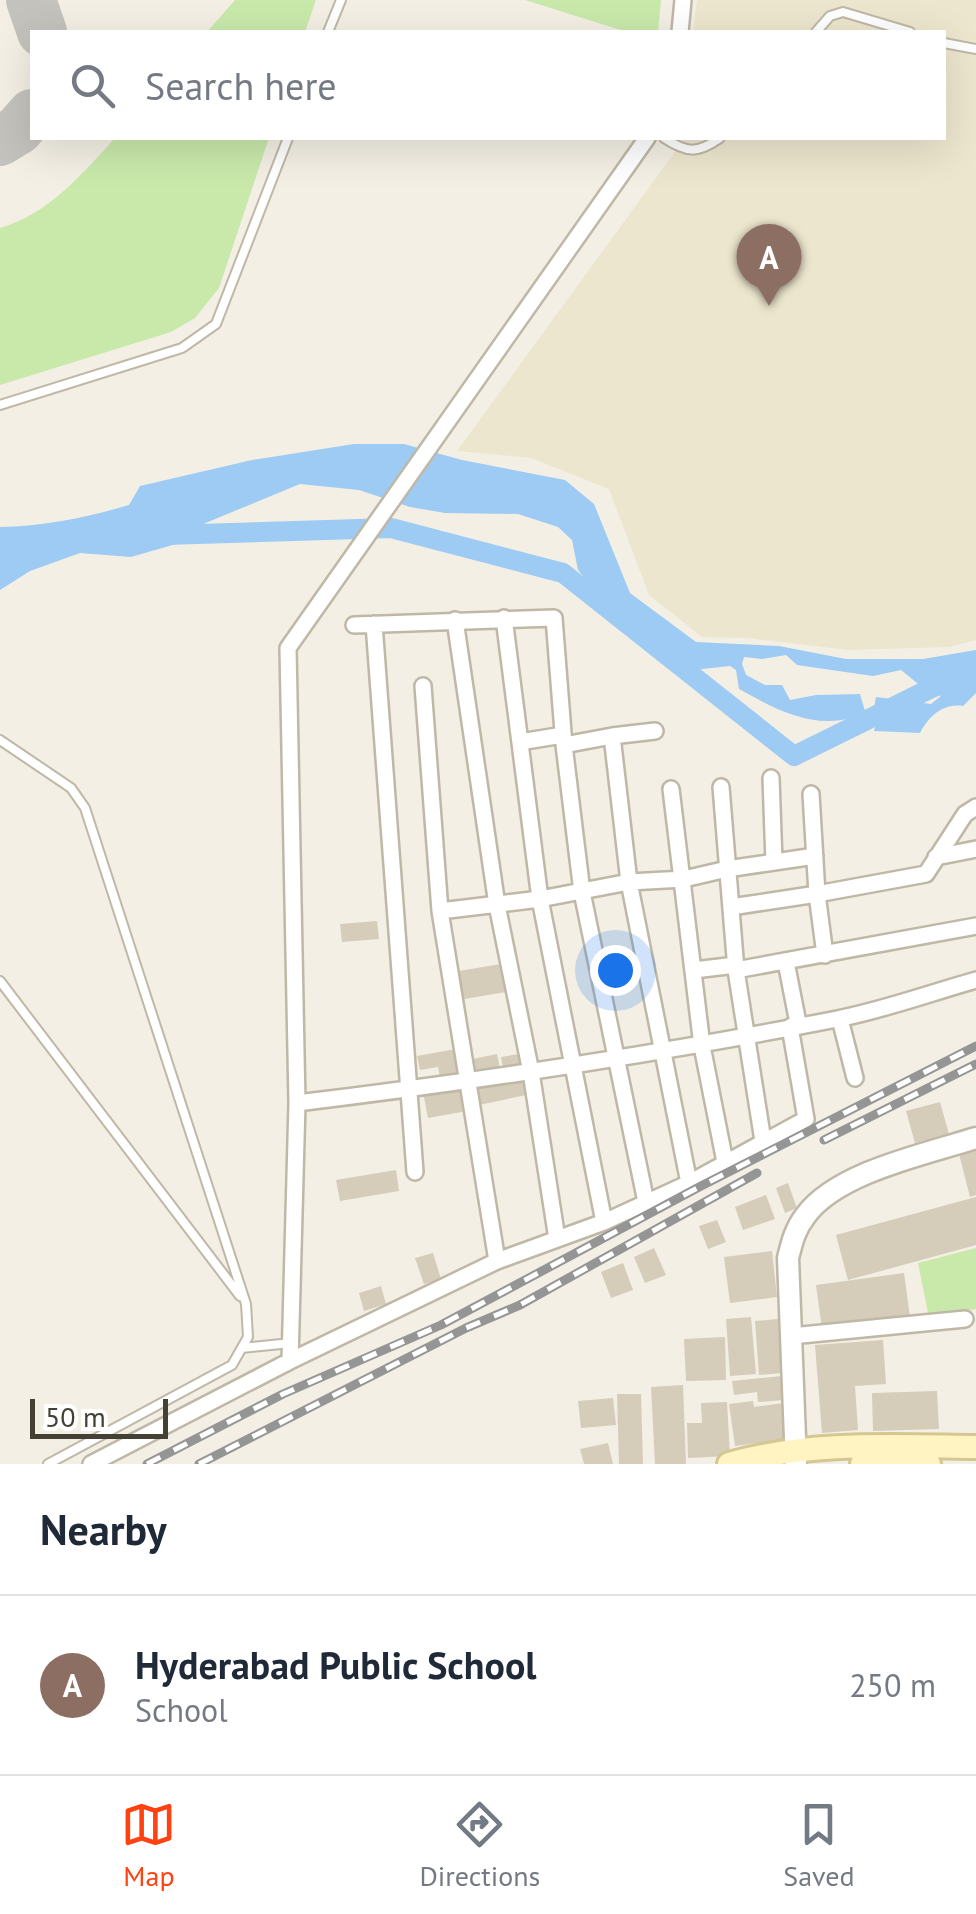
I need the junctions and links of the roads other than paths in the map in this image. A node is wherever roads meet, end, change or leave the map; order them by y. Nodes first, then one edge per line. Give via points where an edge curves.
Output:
1 (341, 0) edge
2 (683, 0) edge
3 (329, 30) edge
4 (680, 30) edge
5 (818, 30) edge
6 (903, 30) edge
7 (946, 43) edge
8 (976, 49) edge
9 (287, 140) edge
10 (646, 140) edge
11 (667, 140) edge
12 (717, 140) edge
13 (0, 405) edge
14 (504, 618) junction
15 (455, 620) junction
16 (354, 624) dead end
17 (374, 624) junction
18 (423, 686) dead end
19 (655, 732) dead end
20 (612, 736) junction
21 (0, 740) edge
22 (563, 740) junction
23 (520, 742) junction
24 (771, 778) dead end
25 (721, 787) dead end
26 (671, 789) dead end
27 (811, 794) dead end
28 (976, 807) edge
29 (976, 848) edge
30 (815, 856) junction
31 (936, 858) junction
32 (774, 862) junction
33 (728, 869) junction
34 (684, 879) junction
35 (629, 882) junction
36 (582, 892) junction
37 (817, 894) junction
38 (540, 899) junction
39 (497, 905) junction
40 (730, 907) junction
41 (440, 911) junction
42 (976, 926) edge
43 (825, 955) junction
44 (786, 962) junction
45 (736, 967) junction
46 (694, 970) junction
47 (0, 980) edge
48 (976, 980) edge
49 (840, 1019) junction
50 (790, 1027) junction
51 (747, 1037) junction
52 (702, 1046) junction
53 (664, 1052) junction
54 (618, 1058) junction
55 (575, 1066) junction
56 (531, 1072) junction
57 (856, 1078) dead end
58 (467, 1083) junction
59 (408, 1090) junction
60 (296, 1103) junction
61 (976, 1138) edge
62 (763, 1141) junction
63 (725, 1162) junction
64 (415, 1172) dead end
65 (689, 1183) junction
66 (646, 1202) junction
67 (604, 1222) junction
68 (557, 1239) junction
69 (497, 1261) junction
70 (246, 1304) junction
71 (965, 1319) dead end
72 (791, 1336) junction
73 (291, 1344) junction
74 (242, 1348) junction
75 (290, 1362) junction
76 (976, 1447) edge
77 (797, 1457) edge
78 (48, 1464) edge
79 (91, 1464) edge
80 (728, 1464) edge
81 (862, 1464) edge
82 (929, 1464) edge

1 - 3 lane
2 - 4 street
5 - 6 lane via 843,12
7 - 8 lane
9 - 13 lane via 216,324 182,348
10 - 60 street via 288,648
11 - 12 lane via 685,151
14 - 15 street
14 - 22 street via 554,618
14 - 23 street
15 - 17 street
15 - 39 street
16 - 17 street
17 - 59 street
18 - 41 street
19 - 20 street
20 - 22 street
20 - 35 street
21 - 70 lane via 71,788 85,808
22 - 23 street
22 - 36 street
23 - 38 street
24 - 32 street
25 - 33 street
26 - 34 street
27 - 30 street
28 - 31 street
29 - 31 street
30 - 32 street
30 - 37 street
31 - 37 street via 926,874
32 - 33 street
33 - 34 street
33 - 40 street
34 - 35 street
34 - 46 street
35 - 36 street
35 - 53 street
36 - 38 street
36 - 54 street
37 - 40 street
37 - 43 street
38 - 39 street
38 - 55 street
39 - 41 street
39 - 56 street
40 - 45 street
41 - 58 street
42 - 43 street
43 - 44 street
44 - 45 street
44 - 50 street via 798,1023
45 - 46 street
45 - 51 street
46 - 52 street
47 - 70 lane
48 - 49 street
49 - 50 street
49 - 57 street
50 - 51 street
50 - 62 street via 806,1119
51 - 52 street
51 - 62 street
52 - 53 street
52 - 63 street
53 - 54 street
53 - 65 street
54 - 55 street
54 - 66 street
55 - 56 street
55 - 67 street
56 - 58 street
56 - 68 street
58 - 59 street
58 - 69 street
59 - 60 street
59 - 64 street
60 - 73 street
61 - 72 street via 884,1167 830,1193 808,1212 788,1258
62 - 63 street
63 - 65 street
65 - 66 street
66 - 67 street
67 - 68 street
68 - 69 street
69 - 75 street
70 - 74 lane
71 - 72 street
72 - 77 street
73 - 74 lane
73 - 75 street
74 - 78 lane via 232,1365
75 - 79 street
76 - 77 main road
77 - 80 main road
81 - 82 main road

